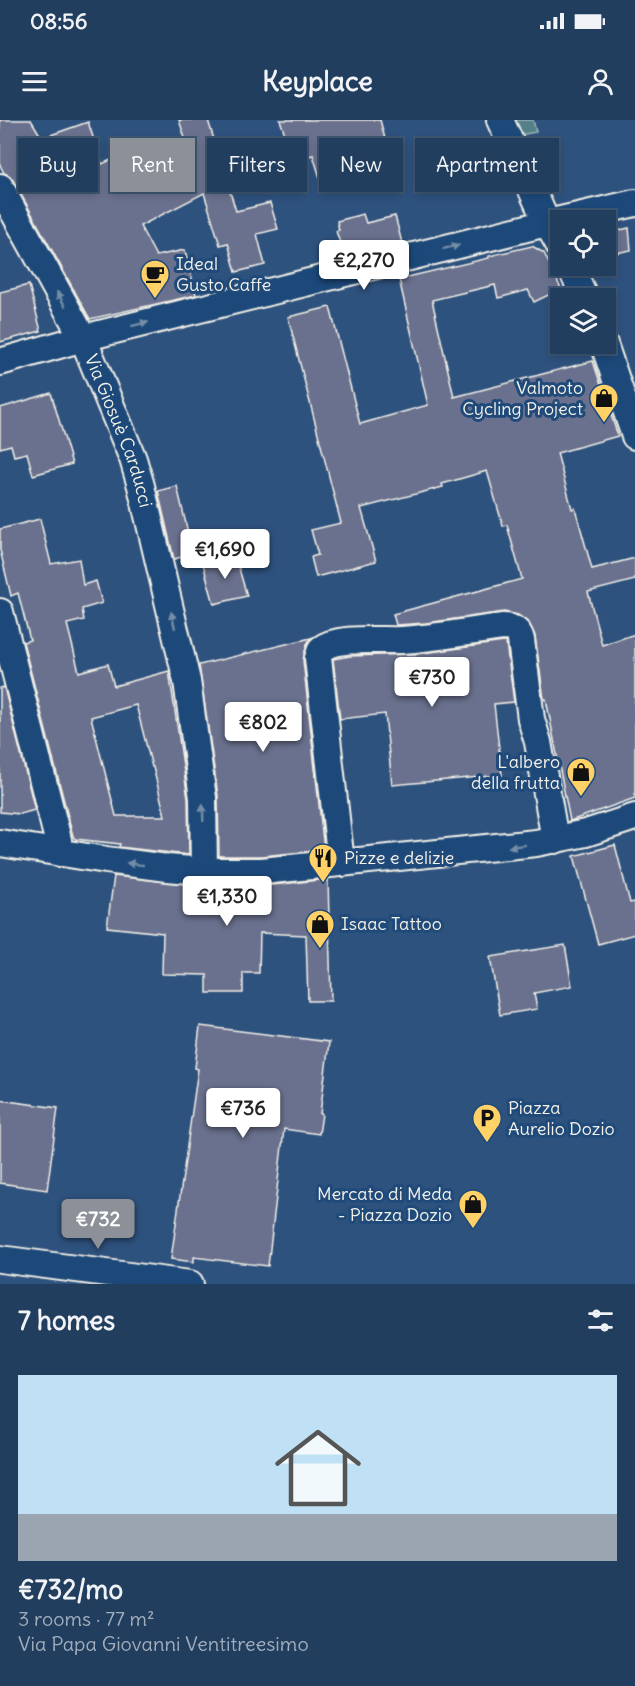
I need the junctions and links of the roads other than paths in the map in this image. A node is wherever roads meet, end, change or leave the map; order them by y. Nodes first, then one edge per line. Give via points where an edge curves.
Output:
1 (500, 120) edge
2 (0, 187) edge
3 (635, 203) edge
4 (547, 223) junction
5 (550, 228) edge
6 (83, 338) junction
7 (607, 354) edge
8 (0, 362) edge
9 (635, 436) edge
10 (0, 612) edge
11 (635, 817) edge
12 (555, 840) junction
13 (0, 843) edge
14 (59, 853) junction
15 (341, 863) junction
16 (204, 871) junction
17 (0, 1259) edge
18 (190, 1284) edge

1 - 4 street
6 -> 2 street, Via Giosuè Carducci
3 - 4 street
4 - 5 street
6 -> 4 street
6 - 8 street
16 -> 6 street, Via Giosuè Carducci via 201,777 181,652 133,459
7 - 9 street
10 - 14 street
11 - 12 street
12 -> 15 street
12 - 15 street via 518,632 503,627 334,643 321,649 318,658
13 - 14 street
16 -> 14 street
15 - 16 street via 262,871
17 - 18 street

